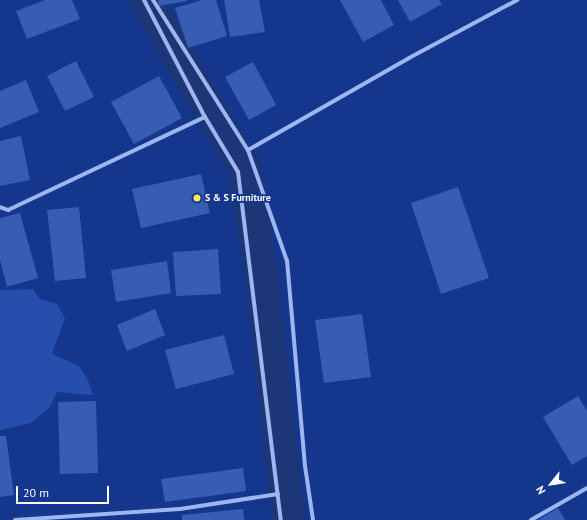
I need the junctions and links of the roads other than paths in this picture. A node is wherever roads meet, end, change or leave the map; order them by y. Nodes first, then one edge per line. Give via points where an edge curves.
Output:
1 (144, 0) edge
2 (153, 0) edge
3 (517, 0) edge
4 (205, 117) junction
5 (248, 150) junction
6 (0, 207) edge
7 (587, 488) edge
8 (278, 494) junction
9 (15, 520) edge
10 (281, 520) edge
11 (313, 520) edge
12 (531, 520) edge

1 - 4 street
2 - 5 street
3 - 5 street
4 - 6 street via 8,210
4 - 8 street via 238,172
5 - 11 street via 287,261 305,466
7 - 12 street
8 - 9 street via 180,508
8 - 10 street

